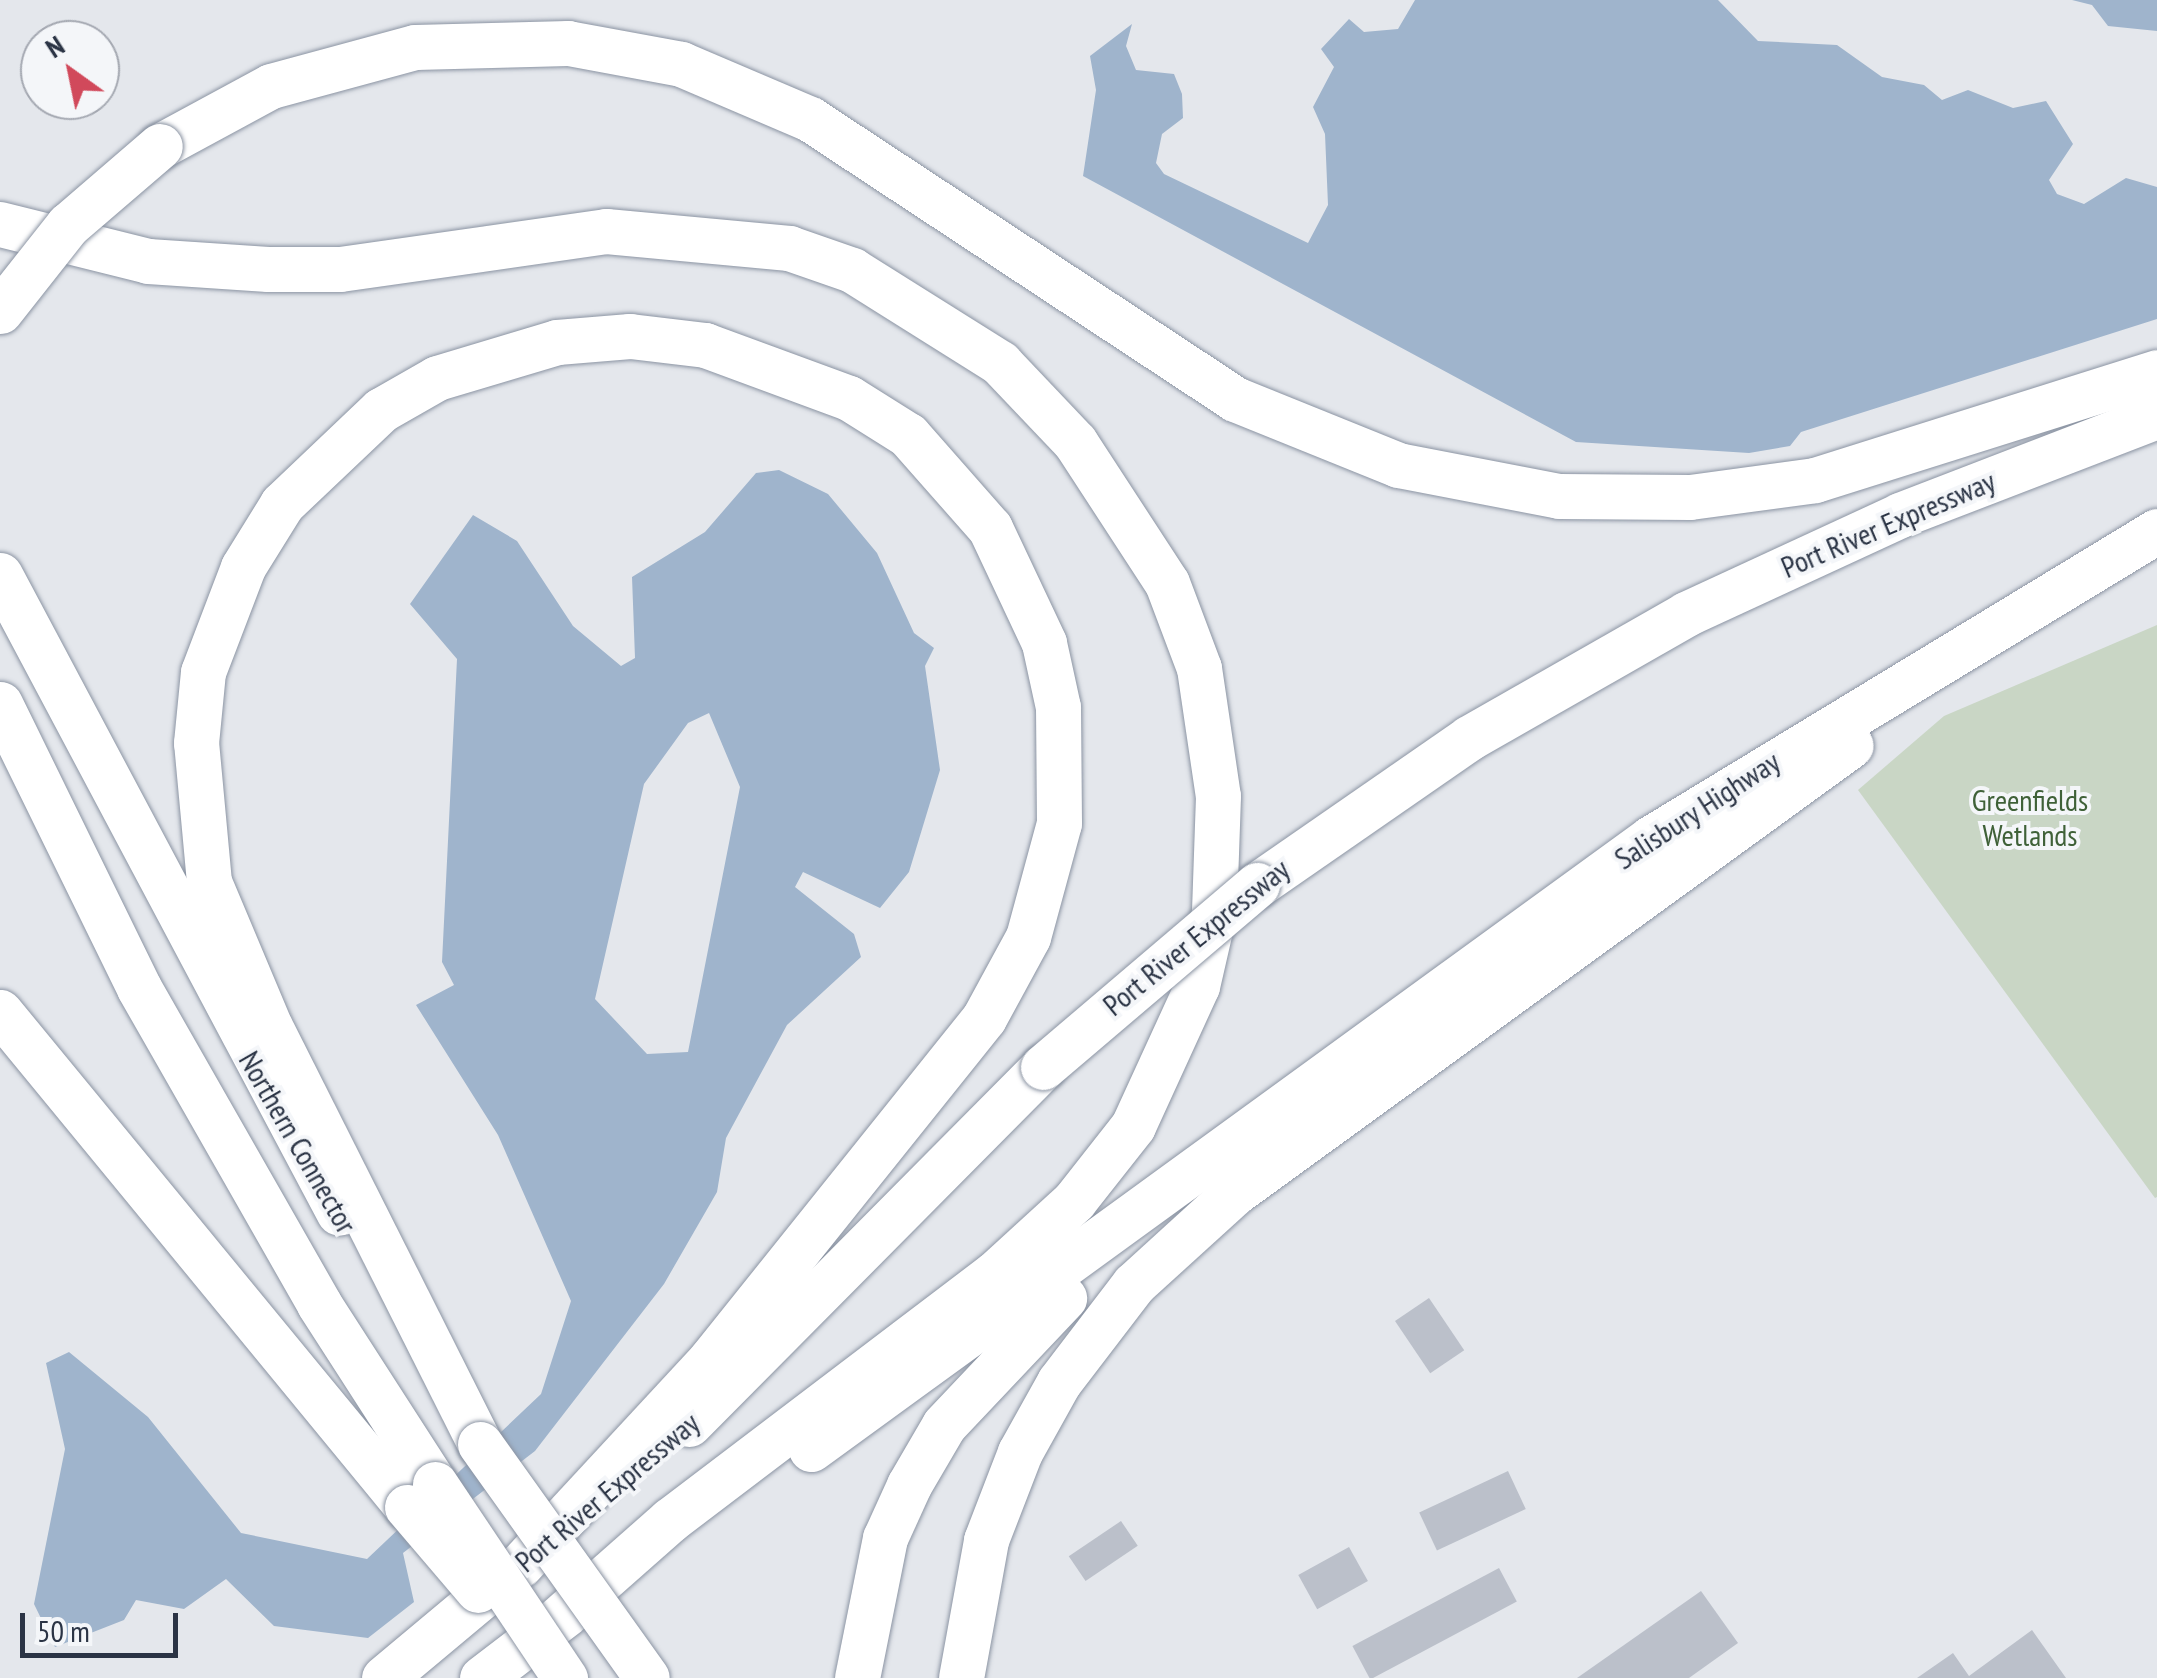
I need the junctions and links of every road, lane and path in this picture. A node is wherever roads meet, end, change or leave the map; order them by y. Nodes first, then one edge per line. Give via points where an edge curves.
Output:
1 (0, 224) edge
2 (0, 311) edge
3 (2157, 372) edge
4 (2157, 416) edge
5 (2157, 531) edge
6 (2157, 552) edge
7 (0, 575) edge
8 (0, 704) edge
9 (0, 1012) edge
10 (1259, 1123) junction
11 (480, 1444) junction
12 (421, 1496) junction
13 (520, 1565) junction
14 (559, 1618) junction
15 (384, 1678) edge
16 (482, 1678) edge
17 (554, 1678) edge
18 (565, 1678) edge
19 (648, 1678) edge
20 (857, 1678) edge
21 (961, 1678) edge

1 - 14 highway via 148,261 268,269 340,269 606,231 788,248 866,278 1000,363 1075,442 1166,584 1199,668 1218,796 1214,912 1197,986 1133,1126 1074,1201 994,1274 670,1520
2 - 3 highway, bridge via 68,224 160,146 271,86 415,47 522,40 681,64 822,126 1234,399 1398,465 1559,496 1690,497 1816,480
4 - 13 highway, Port River Expressway, bridge via 1900,515 1686,614 1468,738 1257,886 1043,1067 703,1411
5 - 10 highway, Salisbury Highway via 1651,838
6 - 21 highway via 1802,778 1234,1193 1091,1336 1020,1452 986,1540
7 - 11 highway, Northern Connector via 279,1112
8 - 12 highway, Northern Connector via 139,988
9 - 12 highway via 37,1064
10 - 14 highway via 890,1394
10 - 20 highway via 1021,1337 944,1425 885,1538
11 - 13 highway via 220,913 201,833 204,672 243,567 282,504 381,410 437,378 557,342 630,336 704,345 849,398 908,436 990,528 1044,643 1058,707 1058,824 1028,938 984,1018 748,1316
11 - 19 highway, Northern Connector, bridge
12 - 17 highway, bridge
12 - 18 highway, Northern Connector, bridge
13 - 15 highway, Port River Expressway
14 - 16 highway

